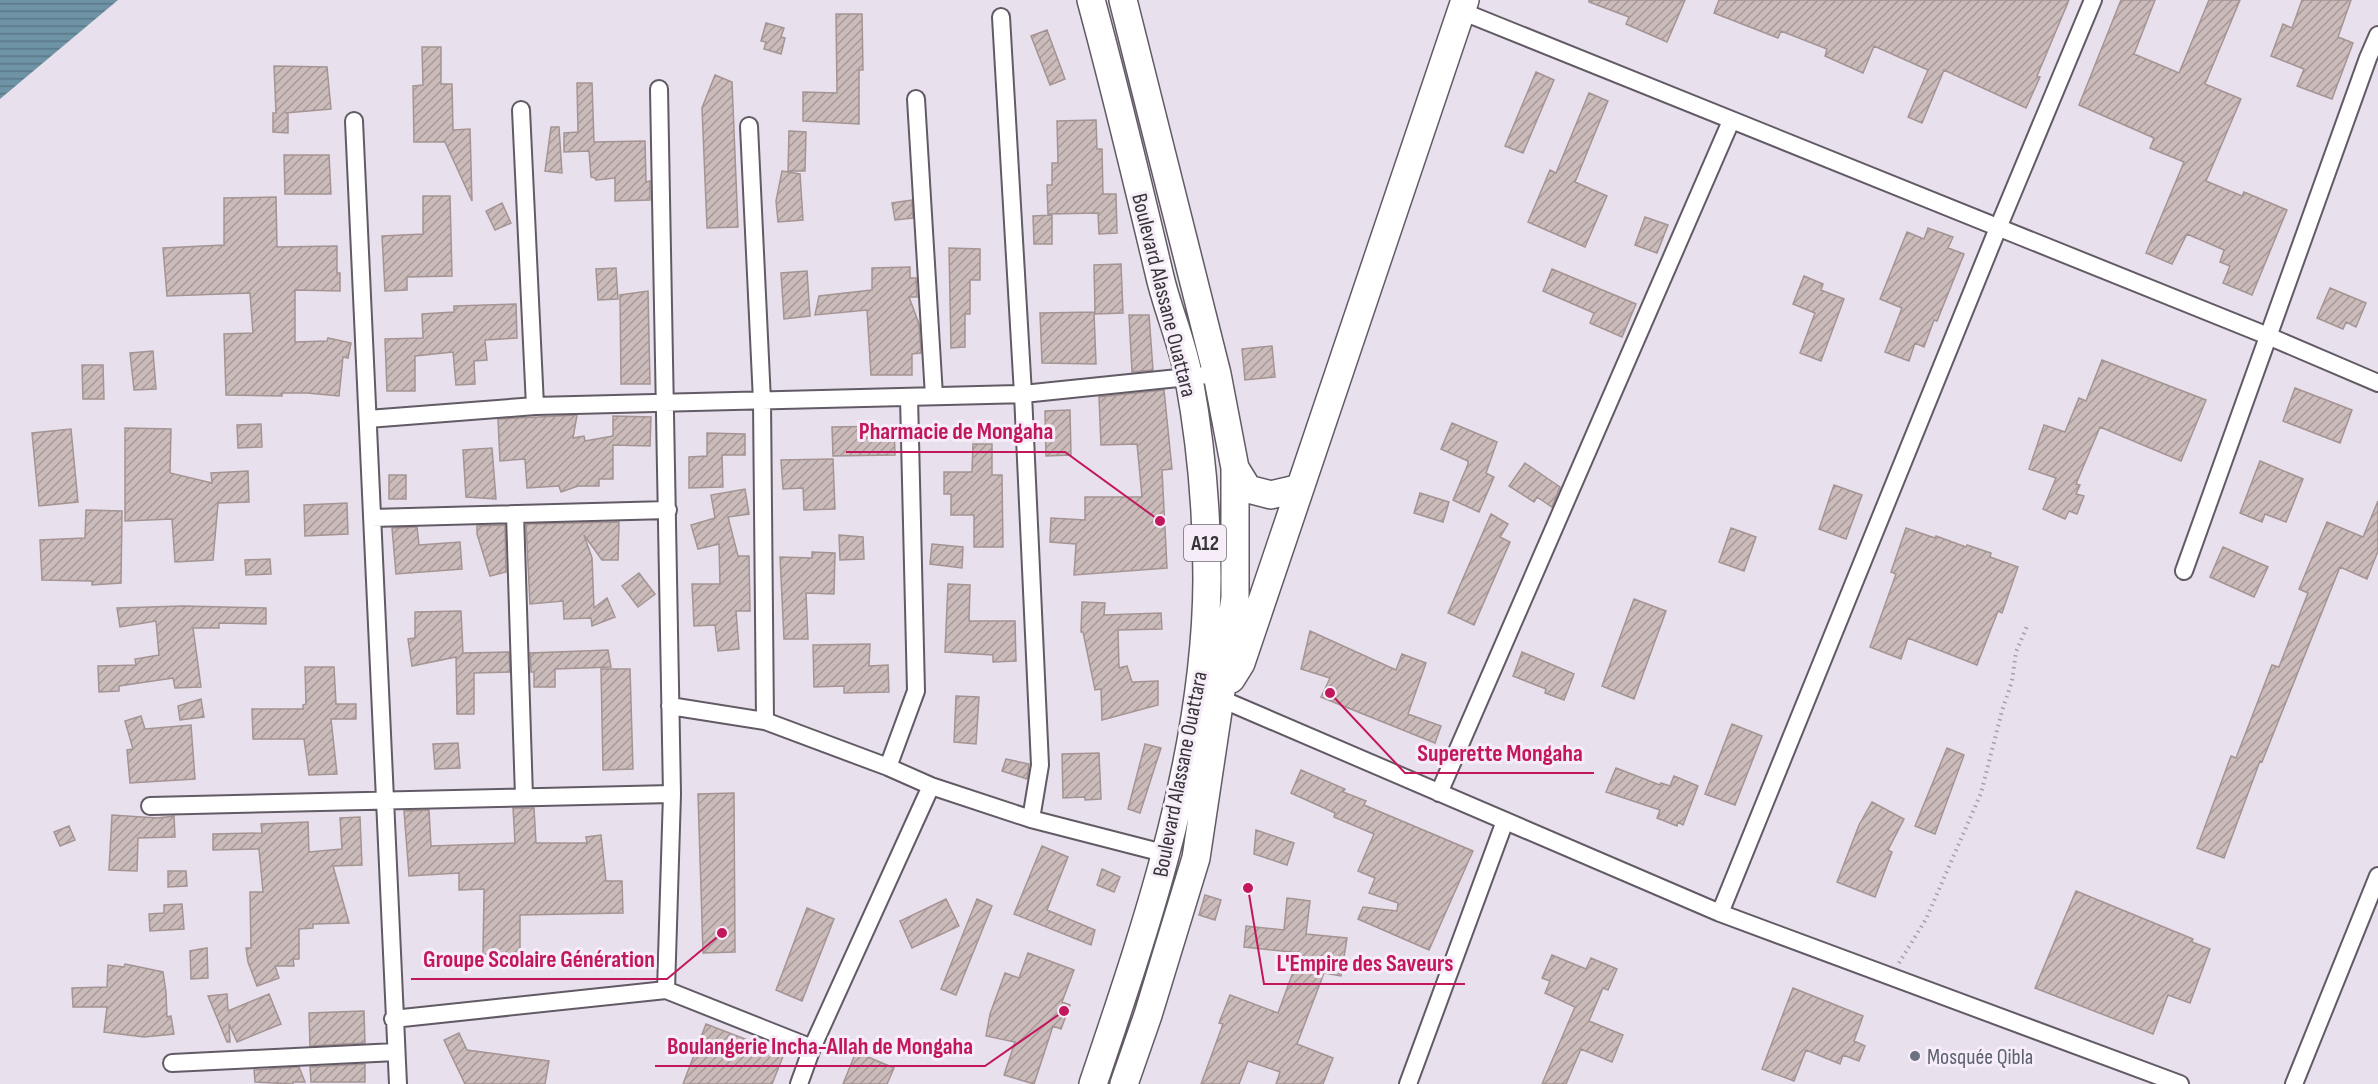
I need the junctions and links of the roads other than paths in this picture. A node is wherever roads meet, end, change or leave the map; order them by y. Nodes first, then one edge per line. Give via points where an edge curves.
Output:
1 (1091, 0) edge
2 (1123, 0) edge
3 (2093, 0) edge
4 (1463, 6) edge
5 (1001, 17) dead end
6 (2378, 35) edge
7 (2373, 61) edge
8 (659, 88) dead end
9 (916, 99) dead end
10 (521, 110) dead end
11 (354, 121) dead end
12 (1731, 121) junction
13 (749, 126) dead end
14 (1998, 228) junction
15 (2268, 336) junction
16 (1217, 374) junction
17 (1189, 376) junction
18 (2378, 383) edge
19 (1023, 394) junction
20 (934, 396) junction
21 (909, 397) junction
22 (762, 401) junction
23 (666, 403) junction
24 (535, 406) junction
25 (368, 419) junction
26 (1235, 468) junction
27 (1300, 488) junction
28 (668, 510) junction
29 (515, 514) junction
30 (372, 518) junction
31 (2184, 571) dead end
32 (1209, 697) junction
33 (670, 706) junction
34 (765, 721) junction
35 (888, 767) junction
36 (931, 786) junction
37 (1439, 792) junction
38 (672, 794) junction
39 (524, 797) junction
40 (383, 801) junction
41 (150, 806) dead end
42 (1031, 819) junction
43 (1505, 821) junction
44 (1167, 854) junction
45 (2378, 876) edge
46 (1720, 913) junction
47 (666, 990) junction
48 (393, 1019) junction
49 (812, 1048) junction
50 (396, 1052) junction
51 (172, 1063) dead end
52 (398, 1084) edge
53 (799, 1084) edge
54 (1093, 1084) edge
55 (1124, 1084) edge
56 (1408, 1084) edge
57 (2180, 1084) edge
58 (2294, 1084) edge

1 - 17 main road, Boulevard Alassane Ouattara / A12
2 - 16 main road, Boulevard Alassane Ouattara / A12
3 - 14 street
4 - 12 street
4 - 27 main road, A12
5 - 19 street
6 - 7 street
7 - 15 street
8 - 23 street
9 - 20 street
10 - 24 street
11 - 25 street
12 - 14 street
12 - 37 street
13 - 22 street
14 - 15 street
14 - 46 street
15 - 18 street
15 - 31 street
16 - 17 street
16 - 26 main road, Boulevard Alassane Ouattara / A12
17 - 19 street
17 - 32 main road, Boulevard Alassane Ouattara / A12 via 1202,474
19 - 20 street
19 - 42 street via 1040,765
20 - 21 street
21 - 22 street
21 - 35 street via 916,691
22 - 23 street
22 - 34 street
23 - 24 street
23 - 28 street
24 - 25 street
25 - 30 street
26 - 27 main road via 1248,489 1272,495
26 - 32 main road, Boulevard Alassane Ouattara / A12 via 1235,598
27 - 32 main road, A12 via 1241,663
28 - 29 street
28 - 33 street
29 - 30 street
29 - 39 street
30 - 40 street
32 - 37 street
32 - 44 main road, Boulevard Alassane Ouattara / A12
32 - 55 main road, Boulevard Alassane Ouattara / A12 via 1196,858
33 - 34 street
33 - 38 street
34 - 35 street
35 - 36 street
36 - 42 street
36 - 49 street
37 - 43 street
38 - 39 street
38 - 47 street
39 - 40 street
40 - 41 street
40 - 48 street
42 - 44 street
43 - 46 street
43 - 56 street
44 - 54 main road, Boulevard Alassane Ouattara / A12
45 - 58 street
46 - 57 street
47 - 48 street
47 - 49 street
48 - 50 street
49 - 53 street
50 - 51 street
50 - 52 street

